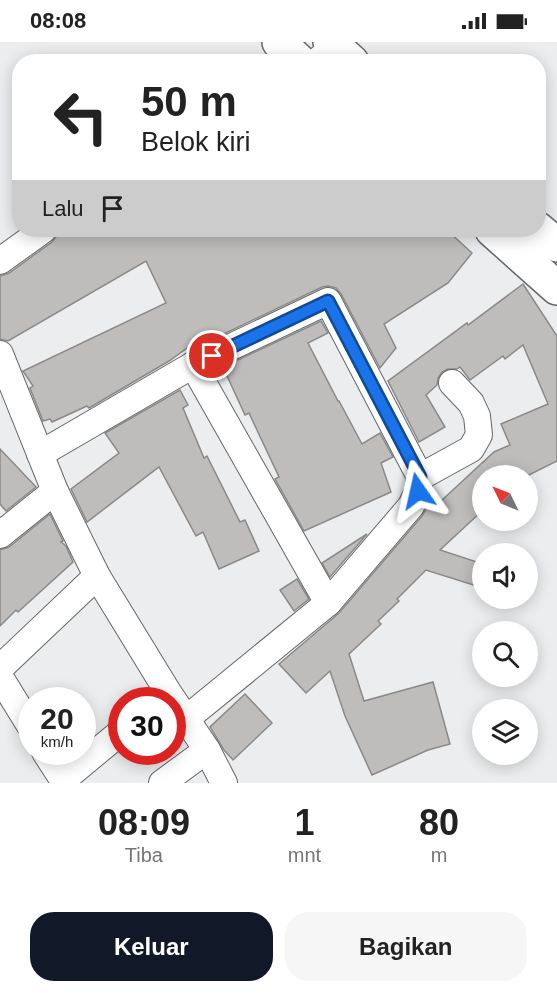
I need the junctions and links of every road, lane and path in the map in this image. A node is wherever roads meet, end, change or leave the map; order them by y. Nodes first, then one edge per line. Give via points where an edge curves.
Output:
1 (33, 237) edge
2 (500, 237) edge
3 (0, 261) edge
4 (557, 288) edge
5 (0, 354) edge
6 (193, 365) junction
7 (452, 383) dead end
8 (40, 454) junction
9 (420, 477) junction
10 (55, 491) junction
11 (0, 535) edge
12 (98, 576) junction
13 (327, 603) junction
14 (0, 668) edge
15 (0, 677) edge
16 (158, 687) edge
17 (18, 706) edge
18 (186, 718) joint
19 (108, 743) edge
20 (207, 750) junction
21 (53, 765) edge
22 (64, 782) edge
23 (162, 783) edge
24 (224, 783) edge

1 - 3 street
2 - 4 main road
5 - 8 street
6 - 8 street
6 - 9 street via 328,301
6 - 13 street
7 - 9 street via 471,403 479,435 471,449
8 - 10 street
9 - 13 street via 411,506
10 - 11 street
10 - 12 street
12 - 14 street
12 - 16 street
13 - 18 street
15 - 17 street
18 - 20 street
19 - 22 street
20 - 23 street
20 - 24 street
21 - 22 street

